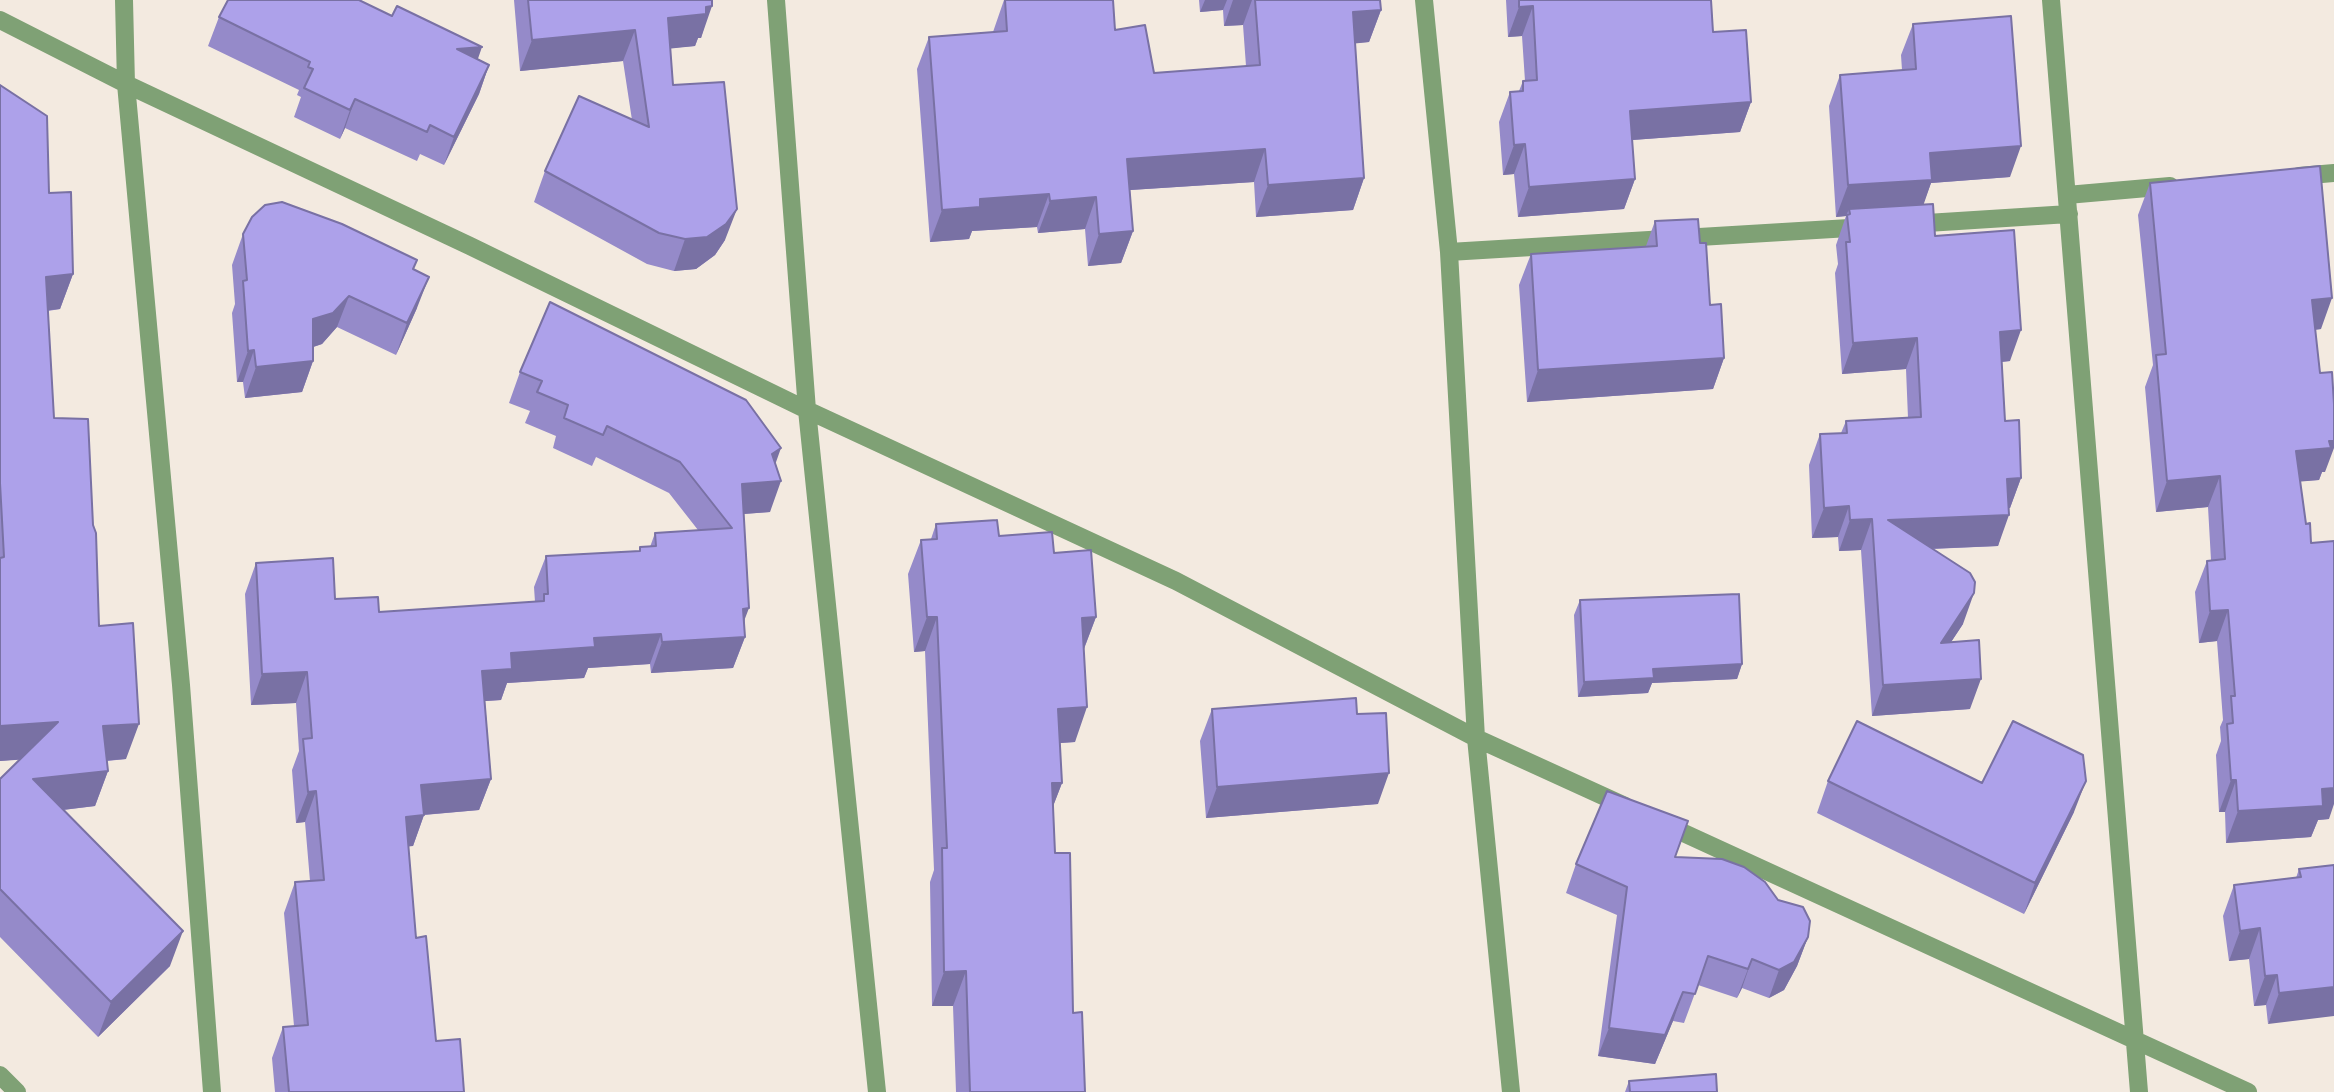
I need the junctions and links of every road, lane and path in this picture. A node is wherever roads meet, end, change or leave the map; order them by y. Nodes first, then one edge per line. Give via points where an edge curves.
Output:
1 (124, 0) edge
2 (776, 0) edge
3 (1424, 0) edge
4 (2051, 0) edge
5 (0, 20) edge
6 (125, 84) junction
7 (2334, 173) edge
8 (2281, 177) edge
9 (2187, 185) edge
10 (2067, 195) junction
11 (2069, 214) junction
12 (1449, 252) junction
13 (807, 410) junction
14 (1476, 738) junction
15 (2136, 1039) junction
16 (0, 1075) edge
17 (17, 1092) edge
18 (212, 1092) edge
19 (877, 1092) edge
20 (1511, 1092) edge
21 (2140, 1092) edge
22 (2248, 1092) edge

1 - 6 street
2 - 13 street
3 - 12 street
4 - 10 street
5 - 6 street
6 - 13 street
6 - 18 street via 181,685
7 - 8 street
9 - 10 street
10 - 11 street
11 - 12 street
11 - 15 street
12 - 14 street
13 - 14 street via 1176,581
13 - 19 street
14 - 15 street
14 - 20 street
15 - 21 street
15 - 22 street
16 - 17 street

